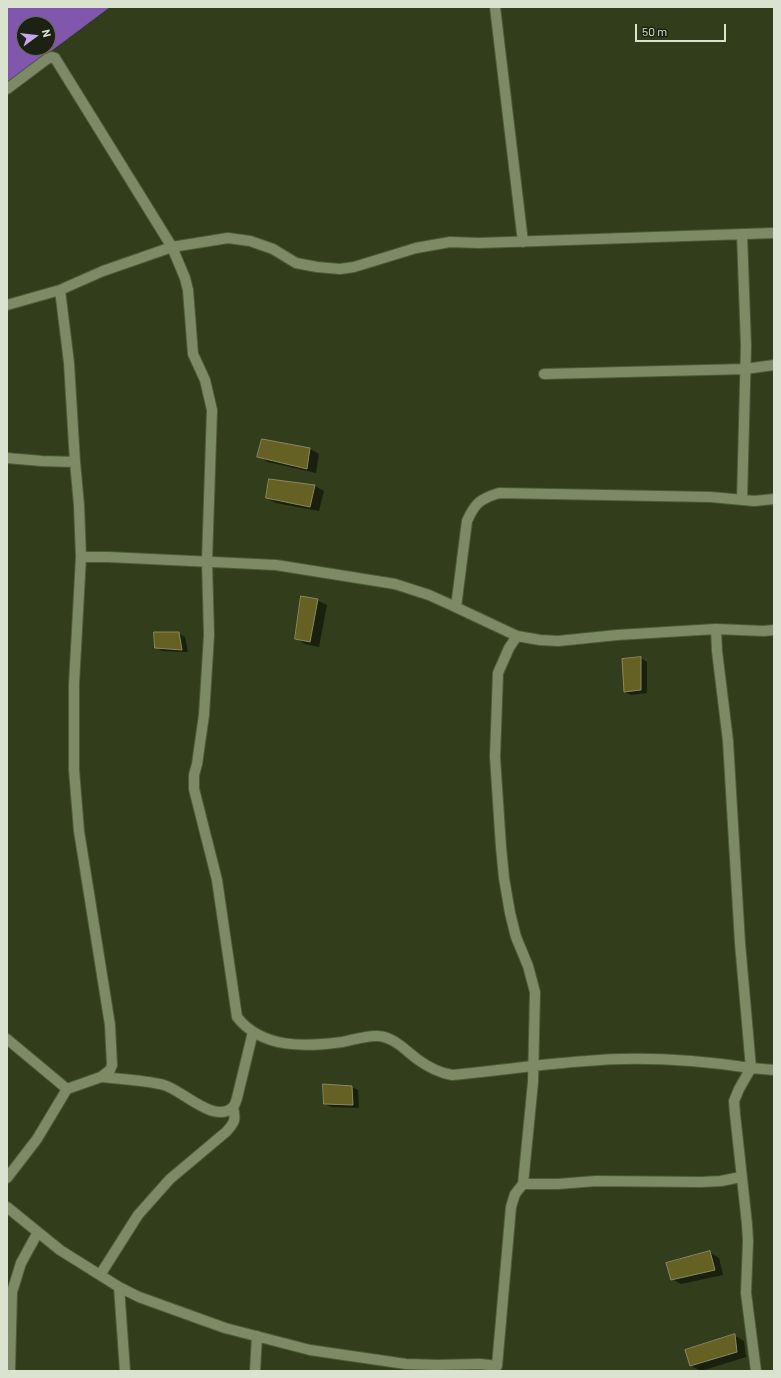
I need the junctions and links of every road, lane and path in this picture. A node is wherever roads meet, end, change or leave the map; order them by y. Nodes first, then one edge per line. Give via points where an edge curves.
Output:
1 (496, 7) edge
2 (7, 89) edge
3 (774, 233) edge
4 (742, 234) junction
5 (523, 242) junction
6 (172, 246) junction
7 (60, 290) junction
8 (7, 305) edge
9 (774, 365) edge
10 (746, 369) junction
11 (544, 374) dead end
12 (7, 458) edge
13 (76, 462) junction
14 (774, 499) edge
15 (742, 500) junction
16 (81, 557) junction
17 (207, 561) junction
18 (456, 607) junction
19 (716, 629) junction
20 (774, 630) edge
21 (517, 636) junction
22 (253, 1032) junction
23 (7, 1039) edge
24 (533, 1066) junction
25 (751, 1068) junction
26 (774, 1070) edge
27 (101, 1077) junction
28 (67, 1089) junction
29 (233, 1107) junction
30 (741, 1177) junction
31 (7, 1178) edge
32 (522, 1184) junction
33 (7, 1207) edge
34 (38, 1232) junction
35 (100, 1275) junction
36 (119, 1287) junction
37 (257, 1336) junction
38 (10, 1371) edge
39 (125, 1371) edge
40 (255, 1371) edge
41 (756, 1371) edge

1 - 5 street
2 - 6 street via 47,59 55,58
3 - 4 street
4 - 5 street
4 - 10 street
5 - 6 street via 450,242 416,248 340,269 296,263 273,249 250,241 228,238
6 - 7 street via 103,270
6 - 17 street via 188,290 193,354 205,380 212,410
7 - 8 street
7 - 13 street via 69,363
9 - 10 street
10 - 11 street
10 - 15 street
12 - 13 street
13 - 16 street
14 - 15 street
15 - 18 street via 711,497 515,493 499,493 487,497 478,502 467,522
16 - 17 street
16 - 27 street via 74,684 74,770 79,831 110,1025 112,1068
17 - 18 street via 276,565 395,584
17 - 22 street via 209,635 206,693 194,789 217,880 237,1017
18 - 21 street
19 - 20 street
19 - 21 street via 558,641
19 - 25 street via 728,741
21 - 24 street via 508,648 498,673 495,757 507,892 516,937 535,992
22 - 24 street via 287,1044 302,1045 386,1037 430,1068 447,1074
22 - 29 street
23 - 28 street
24 - 25 street via 587,1060 646,1059 708,1062
24 - 32 street
25 - 26 street
25 - 30 street via 734,1101
27 - 28 street
27 - 29 street via 165,1085 205,1109 216,1112
28 - 31 street via 37,1139
29 - 35 street via 233,1125 183,1167 138,1215
30 - 32 street via 701,1182 596,1181
30 - 41 street via 748,1236 746,1293
32 - 37 street via 515,1194 511,1207 498,1366 406,1364 310,1350
33 - 34 street
34 - 35 street via 60,1250
34 - 38 street via 21,1263 12,1292
35 - 36 street
36 - 37 street via 139,1297 225,1328
36 - 39 street
37 - 40 street

